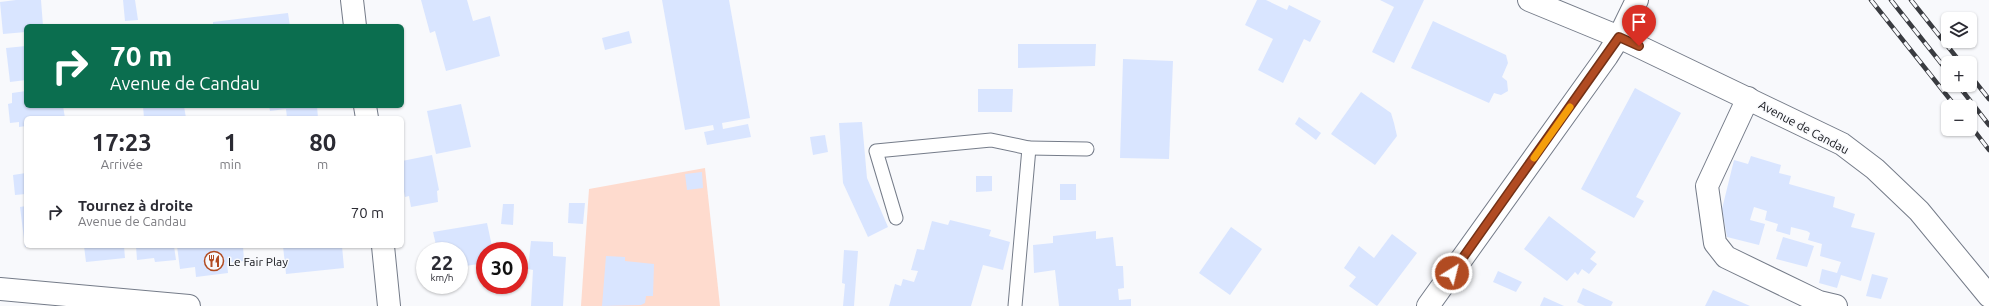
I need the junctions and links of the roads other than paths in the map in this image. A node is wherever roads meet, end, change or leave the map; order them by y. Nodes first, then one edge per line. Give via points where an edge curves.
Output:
1 (352, 0) edge
2 (1529, 0) edge
3 (1637, 0) edge
4 (356, 24) edge
5 (1619, 37) junction
6 (1748, 98) junction
7 (1029, 148) junction
8 (1087, 148) dead end
9 (896, 218) dead end
10 (383, 248) edge
11 (0, 289) edge
12 (1989, 296) edge
13 (189, 306) edge
14 (389, 306) edge
15 (1015, 306) edge
16 (1428, 306) edge
17 (1836, 306) edge

1 - 4 street
2 - 5 street, Avenue de Candau
3 - 5 street
5 - 6 street, Avenue de Candau
5 - 16 street
6 - 12 street, Avenue de Candau via 1842,144 1875,169 1919,211
6 - 17 street via 1707,186 1715,243 1726,257 1819,302
7 - 8 lane
7 - 9 lane via 991,140 876,151
7 - 15 lane
10 - 14 street
11 - 13 street

